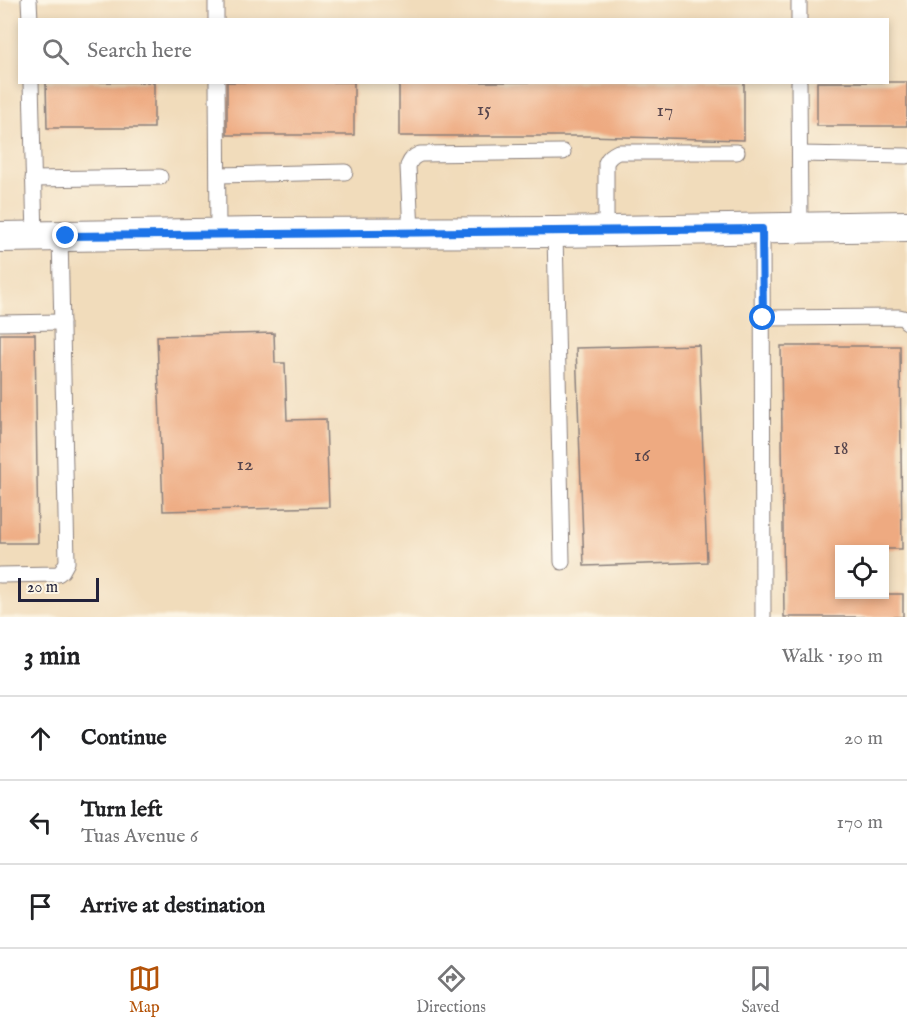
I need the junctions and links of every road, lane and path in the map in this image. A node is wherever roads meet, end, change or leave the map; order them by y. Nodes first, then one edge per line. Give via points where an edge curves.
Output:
1 (29, 0) edge
2 (216, 0) edge
3 (799, 0) edge
4 (30, 18) edge
5 (216, 18) edge
6 (800, 18) edge
7 (31, 84) edge
8 (217, 84) edge
9 (800, 84) edge
10 (563, 152) dead end
11 (737, 152) dead end
12 (800, 154) junction
13 (907, 156) edge
14 (345, 172) dead end
15 (218, 176) junction
16 (160, 177) dead end
17 (33, 179) junction
18 (907, 226) edge
19 (800, 228) junction
20 (762, 229) junction
21 (606, 231) junction
22 (555, 232) junction
23 (411, 233) junction
24 (218, 235) junction
25 (47, 236) junction
26 (0, 237) edge
27 (763, 318) junction
28 (62, 322) junction
29 (907, 322) edge
30 (0, 323) edge
31 (562, 562) dead end
32 (0, 575) edge
33 (763, 617) edge

1 - 4 lane
2 - 5 lane
3 - 6 lane
7 - 17 lane
8 - 15 lane
9 - 12 lane
10 - 23 lane via 414,157 408,166
11 - 21 lane via 613,155 606,163
12 - 13 lane
12 - 19 lane
14 - 15 lane
15 - 24 lane
16 - 17 lane
17 - 25 lane
18 - 19 street
19 - 20 street
20 - 21 street
20 - 27 lane
21 - 22 street
22 - 23 street
22 - 31 lane
23 - 24 street
24 - 25 street
25 - 26 street
25 - 28 lane
27 - 29 lane via 899,317
27 - 33 lane
28 - 30 lane
28 - 32 lane via 67,562 58,574

